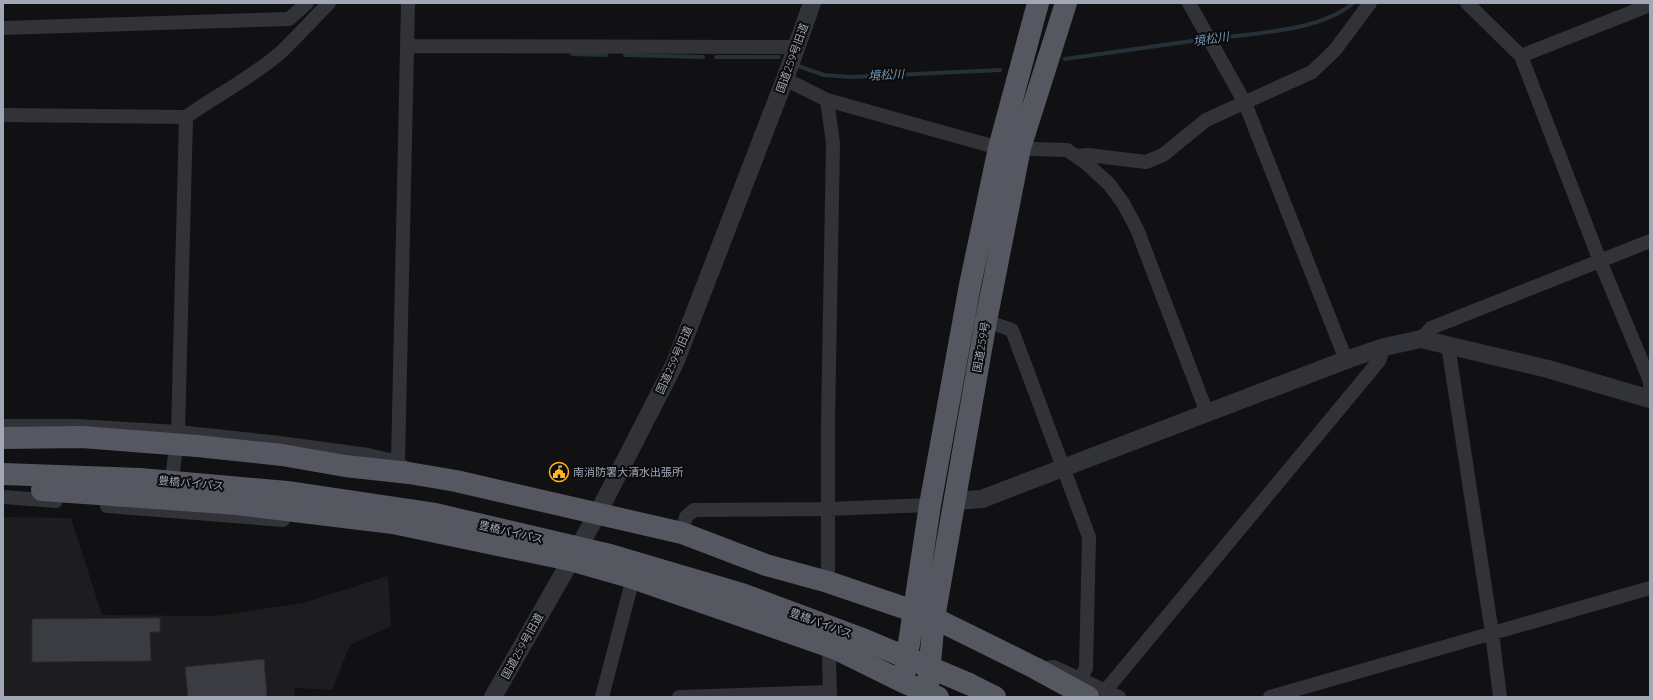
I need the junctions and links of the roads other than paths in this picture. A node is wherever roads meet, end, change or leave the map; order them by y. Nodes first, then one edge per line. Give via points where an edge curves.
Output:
1 (307, 3) edge
2 (329, 3) edge
3 (408, 3) edge
4 (812, 3) edge
5 (1038, 3) edge
6 (1066, 3) edge
7 (1189, 3) edge
8 (1370, 3) edge
9 (1467, 3) edge
10 (1650, 5) edge
11 (3, 28) edge
12 (407, 46) junction
13 (797, 46) junction
14 (1521, 56) junction
15 (785, 79) junction
16 (828, 100) junction
17 (1245, 103) junction
18 (3, 115) edge
19 (186, 116) junction
20 (1010, 148) junction
21 (1077, 156) junction
22 (1650, 241) edge
23 (1600, 261) junction
24 (986, 321) junction
25 (1421, 339) junction
26 (1448, 345) junction
27 (1384, 347) junction
28 (1346, 360) junction
29 (1650, 399) edge
30 (1207, 413) junction
31 (3, 426) edge
32 (178, 432) junction
33 (3, 438) edge
34 (404, 467) junction
35 (1063, 468) junction
36 (3, 474) edge
37 (3, 487) edge
38 (3, 497) edge
39 (955, 501) junction
40 (930, 505) junction
41 (827, 508) junction
42 (168, 510) junction
43 (598, 513) junction
44 (393, 523) junction
45 (682, 533) junction
46 (570, 560) junction
47 (633, 578) junction
48 (828, 582) junction
49 (1650, 588) edge
50 (924, 615) junction
51 (1492, 633) junction
52 (834, 648) junction
53 (1092, 688) edge
54 (901, 689) edge
55 (830, 695) edge
56 (930, 695) edge
57 (493, 697) edge
58 (602, 697) edge
59 (679, 697) edge
60 (995, 697) edge
61 (1119, 697) edge
62 (1270, 697) edge
63 (1500, 697) edge

1 - 11 street via 289,19
2 - 19 street via 280,53 246,79
3 - 12 street
4 - 13 street, 国道259号旧道
5 - 20 highway, 国道259号
6 - 20 highway, 国道259号
7 - 17 street
8 - 17 street via 1335,50 1312,72
9 - 14 street
10 - 14 street
12 - 13 street
12 - 34 street
13 - 15 street, 国道259号旧道
14 - 23 street
15 - 16 street
15 - 43 street, 国道259号旧道 via 675,362
16 - 20 street
16 - 41 street via 833,143
17 - 21 street via 1206,120 1163,155 1146,162
17 - 28 street
18 - 19 street
19 - 32 street
20 - 21 street via 1067,150
20 - 24 highway, 国道259号
20 - 40 highway, 国道259号 via 970,285
21 - 30 street via 1109,184 1137,229
22 - 23 street
23 - 25 street via 1431,328
23 - 29 street via 1650,381
24 - 35 street via 1012,330
24 - 39 highway, 国道259号
25 - 26 street
25 - 27 street
26 - 29 street via 1548,369
26 - 51 street
27 - 28 street
27 - 53 street via 1379,361
28 - 30 street
30 - 35 street
31 - 32 street via 77,426
32 - 34 street via 368,455
32 - 42 street
33 - 34 highway, bridge via 82,438 197,446 282,455 345,466
34 - 43 highway
35 - 39 street via 982,499
35 - 53 street via 1089,538 1086,668
36 - 60 highway, 豊橋バイパス, bridge via 140,479 287,492 435,514 610,555 742,594 860,638
37 - 44 highway, bridge via 237,504
38 - 42 street
39 - 50 highway, 国道259号
40 - 41 street
40 - 50 highway, 国道259号
41 - 45 street via 694,510 686,517
41 - 48 street
42 - 44 street via 338,527
43 - 45 highway
43 - 46 street, 国道259号旧道
44 - 46 highway
45 - 48 highway via 766,565
46 - 47 highway
46 - 57 street, 国道259号旧道
47 - 52 highway
47 - 58 street
48 - 50 highway
49 - 51 street
50 - 53 highway via 1035,668
50 - 54 highway, 国道259号
50 - 56 highway, 国道259号
51 - 62 street
51 - 63 street
52 - 54 highway
52 - 55 street via 829,659
53 - 61 street
54 - 56 highway
55 - 59 street

